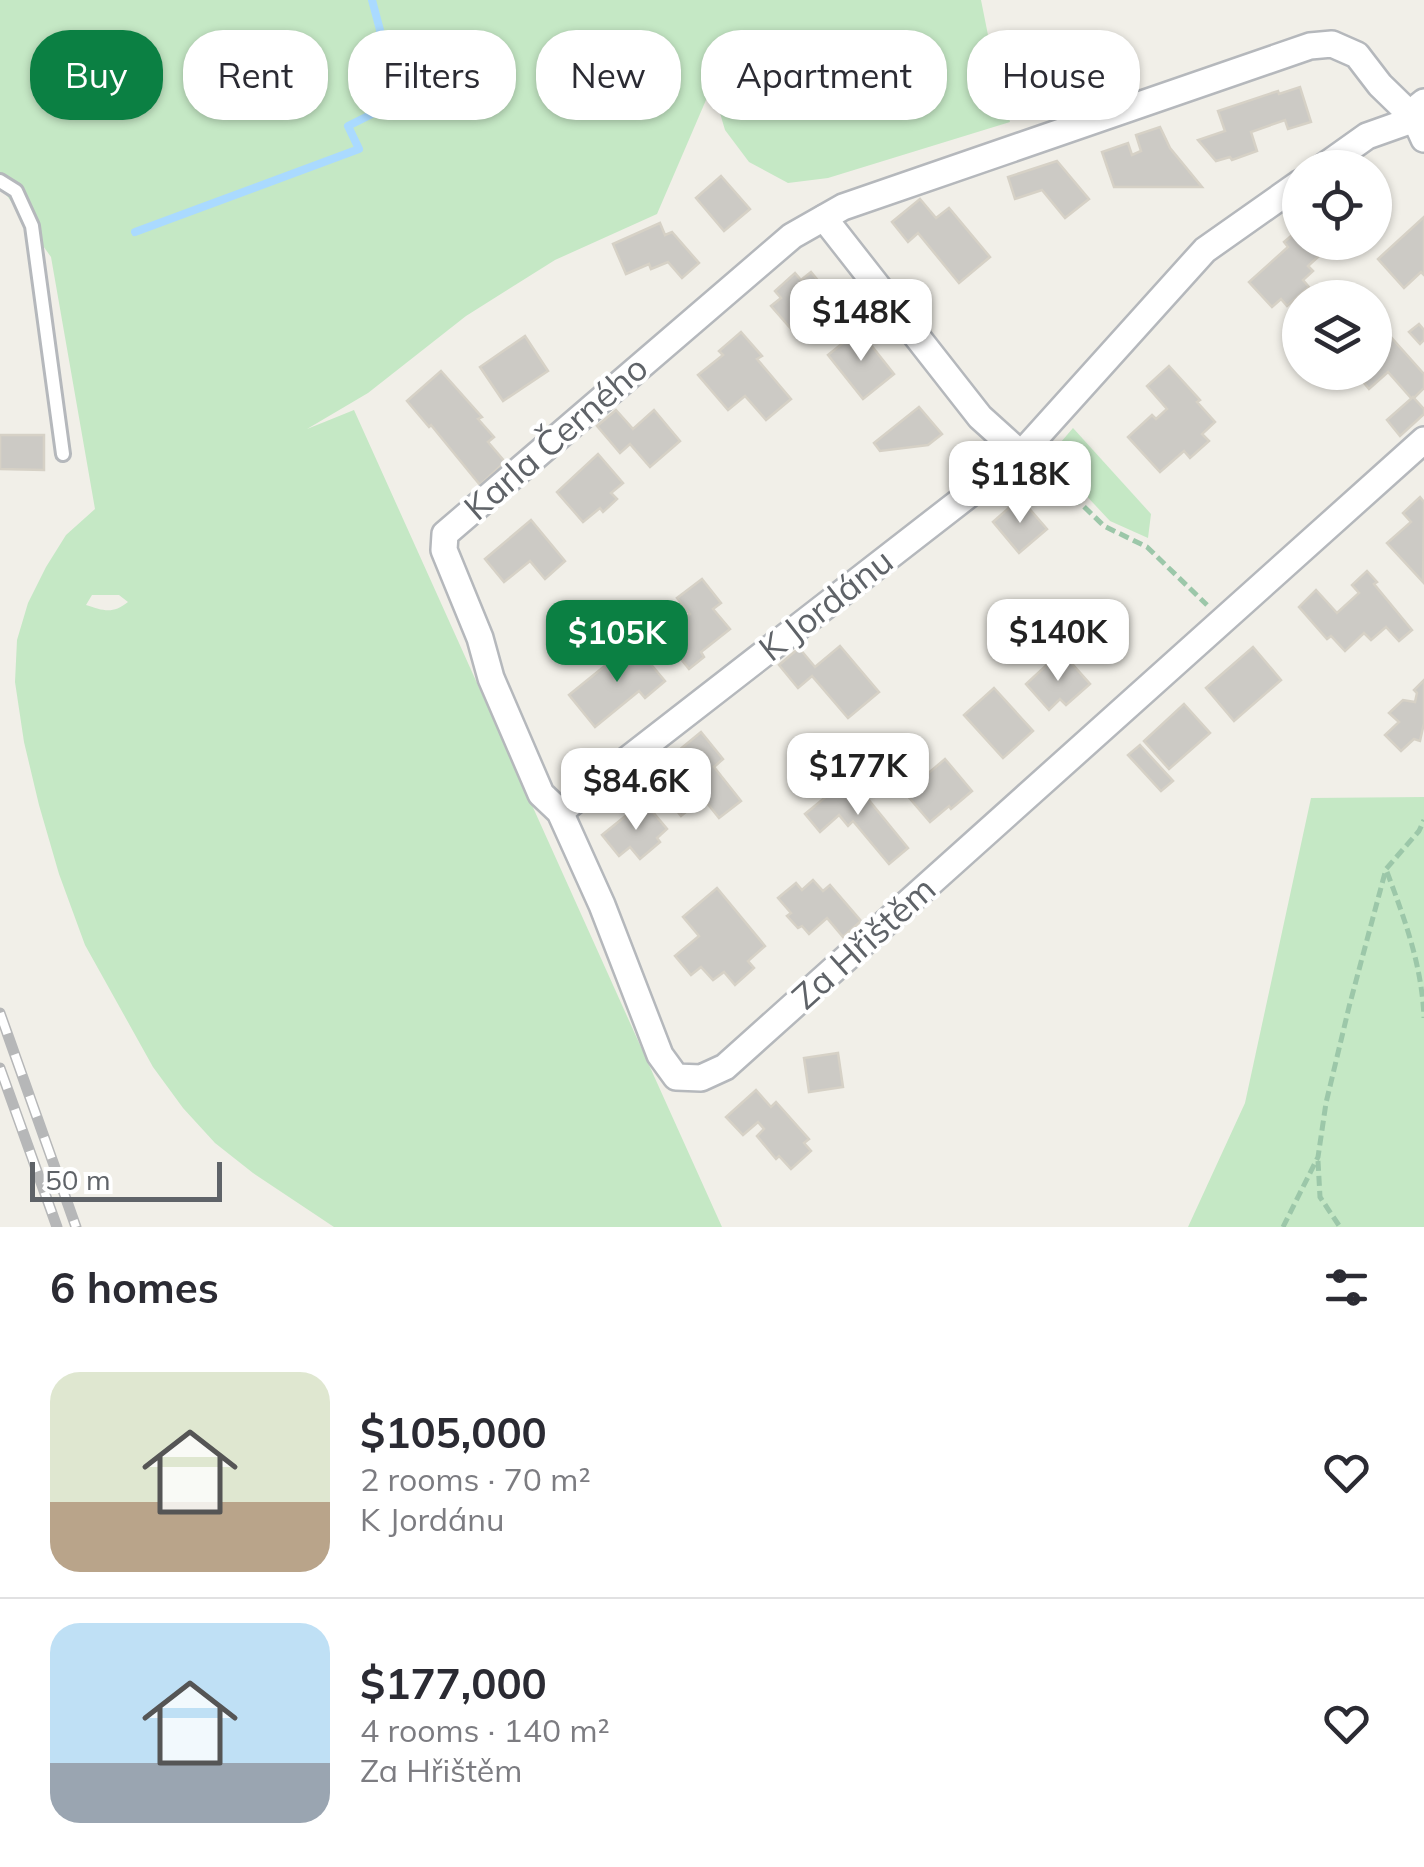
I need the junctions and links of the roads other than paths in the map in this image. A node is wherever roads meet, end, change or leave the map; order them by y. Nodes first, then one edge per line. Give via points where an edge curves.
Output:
1 (1421, 120) edge
2 (1347, 150) edge
3 (0, 181) edge
4 (1282, 197) edge
5 (824, 218) junction
6 (1424, 440) edge
7 (63, 454) dead end
8 (1021, 454) junction
9 (560, 812) junction
10 (701, 1078) joint

1 - 2 street via 1367,136
1 - 5 street, Karla Černého via 1356,56 1332,44 1310,46
3 - 7 lane via 16,191 32,226
4 - 8 street, K Jordánu via 1205,250
5 - 8 street via 980,417
5 - 9 street, Karla Černého via 792,236 445,534 444,550 491,678 540,794
6 - 10 street, Za Hřištěm via 725,1067
8 - 9 street, K Jordánu
9 - 10 street, Karla Černého via 660,1055 676,1077

